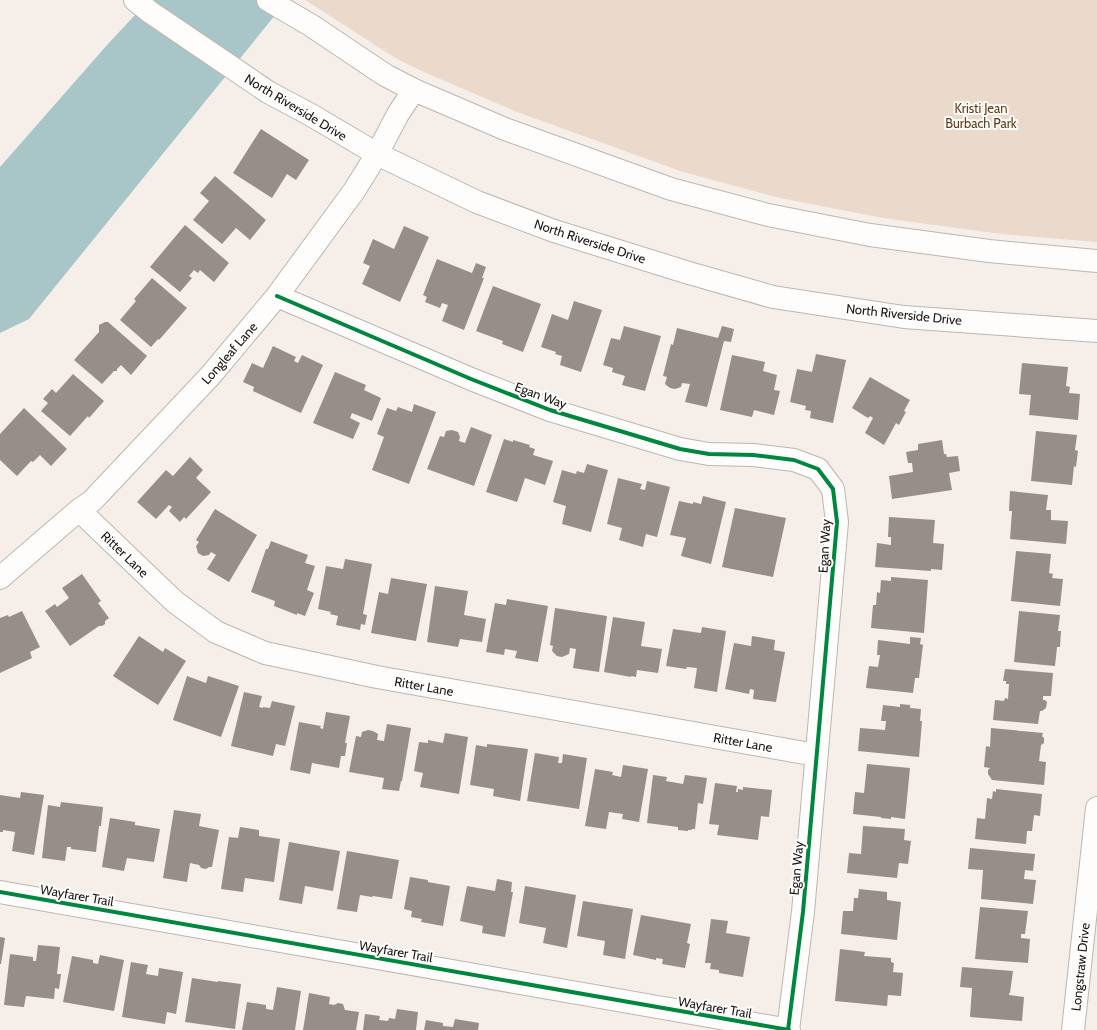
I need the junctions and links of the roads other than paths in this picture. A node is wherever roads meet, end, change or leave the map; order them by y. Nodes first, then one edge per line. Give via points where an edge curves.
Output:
1 (268, 0) edge
2 (137, 1) edge
3 (414, 90) junction
4 (377, 154) junction
5 (1097, 261) edge
6 (277, 296) junction
7 (1097, 330) edge
8 (79, 510) junction
9 (0, 578) edge
10 (816, 756) junction
11 (1097, 808) edge
12 (0, 892) edge
13 (788, 1030) edge
14 (1073, 1030) edge

1 - 3 street via 312,26 384,75
2 - 4 street, North Riverside Drive via 268,92
3 - 4 street, Longleaf Lane
3 - 5 street via 505,129 671,189 768,215 870,235 989,251
4 - 6 street, Longleaf Lane via 354,191
4 - 7 street, North Riverside Drive via 477,202 554,231 773,296 904,317
6 - 8 street, Longleaf Lane via 210,376 92,501
6 - 10 street, Egan Way via 550,410 680,449 709,454 754,455 794,460 818,469 833,489 837,522
8 - 9 street, Longleaf Lane
8 - 10 street, Ritter Lane via 175,602 216,632 265,653 378,677
10 - 13 street, Egan Way
11 - 14 street, Longstraw Drive
12 - 13 street, Wayfarer Trail

